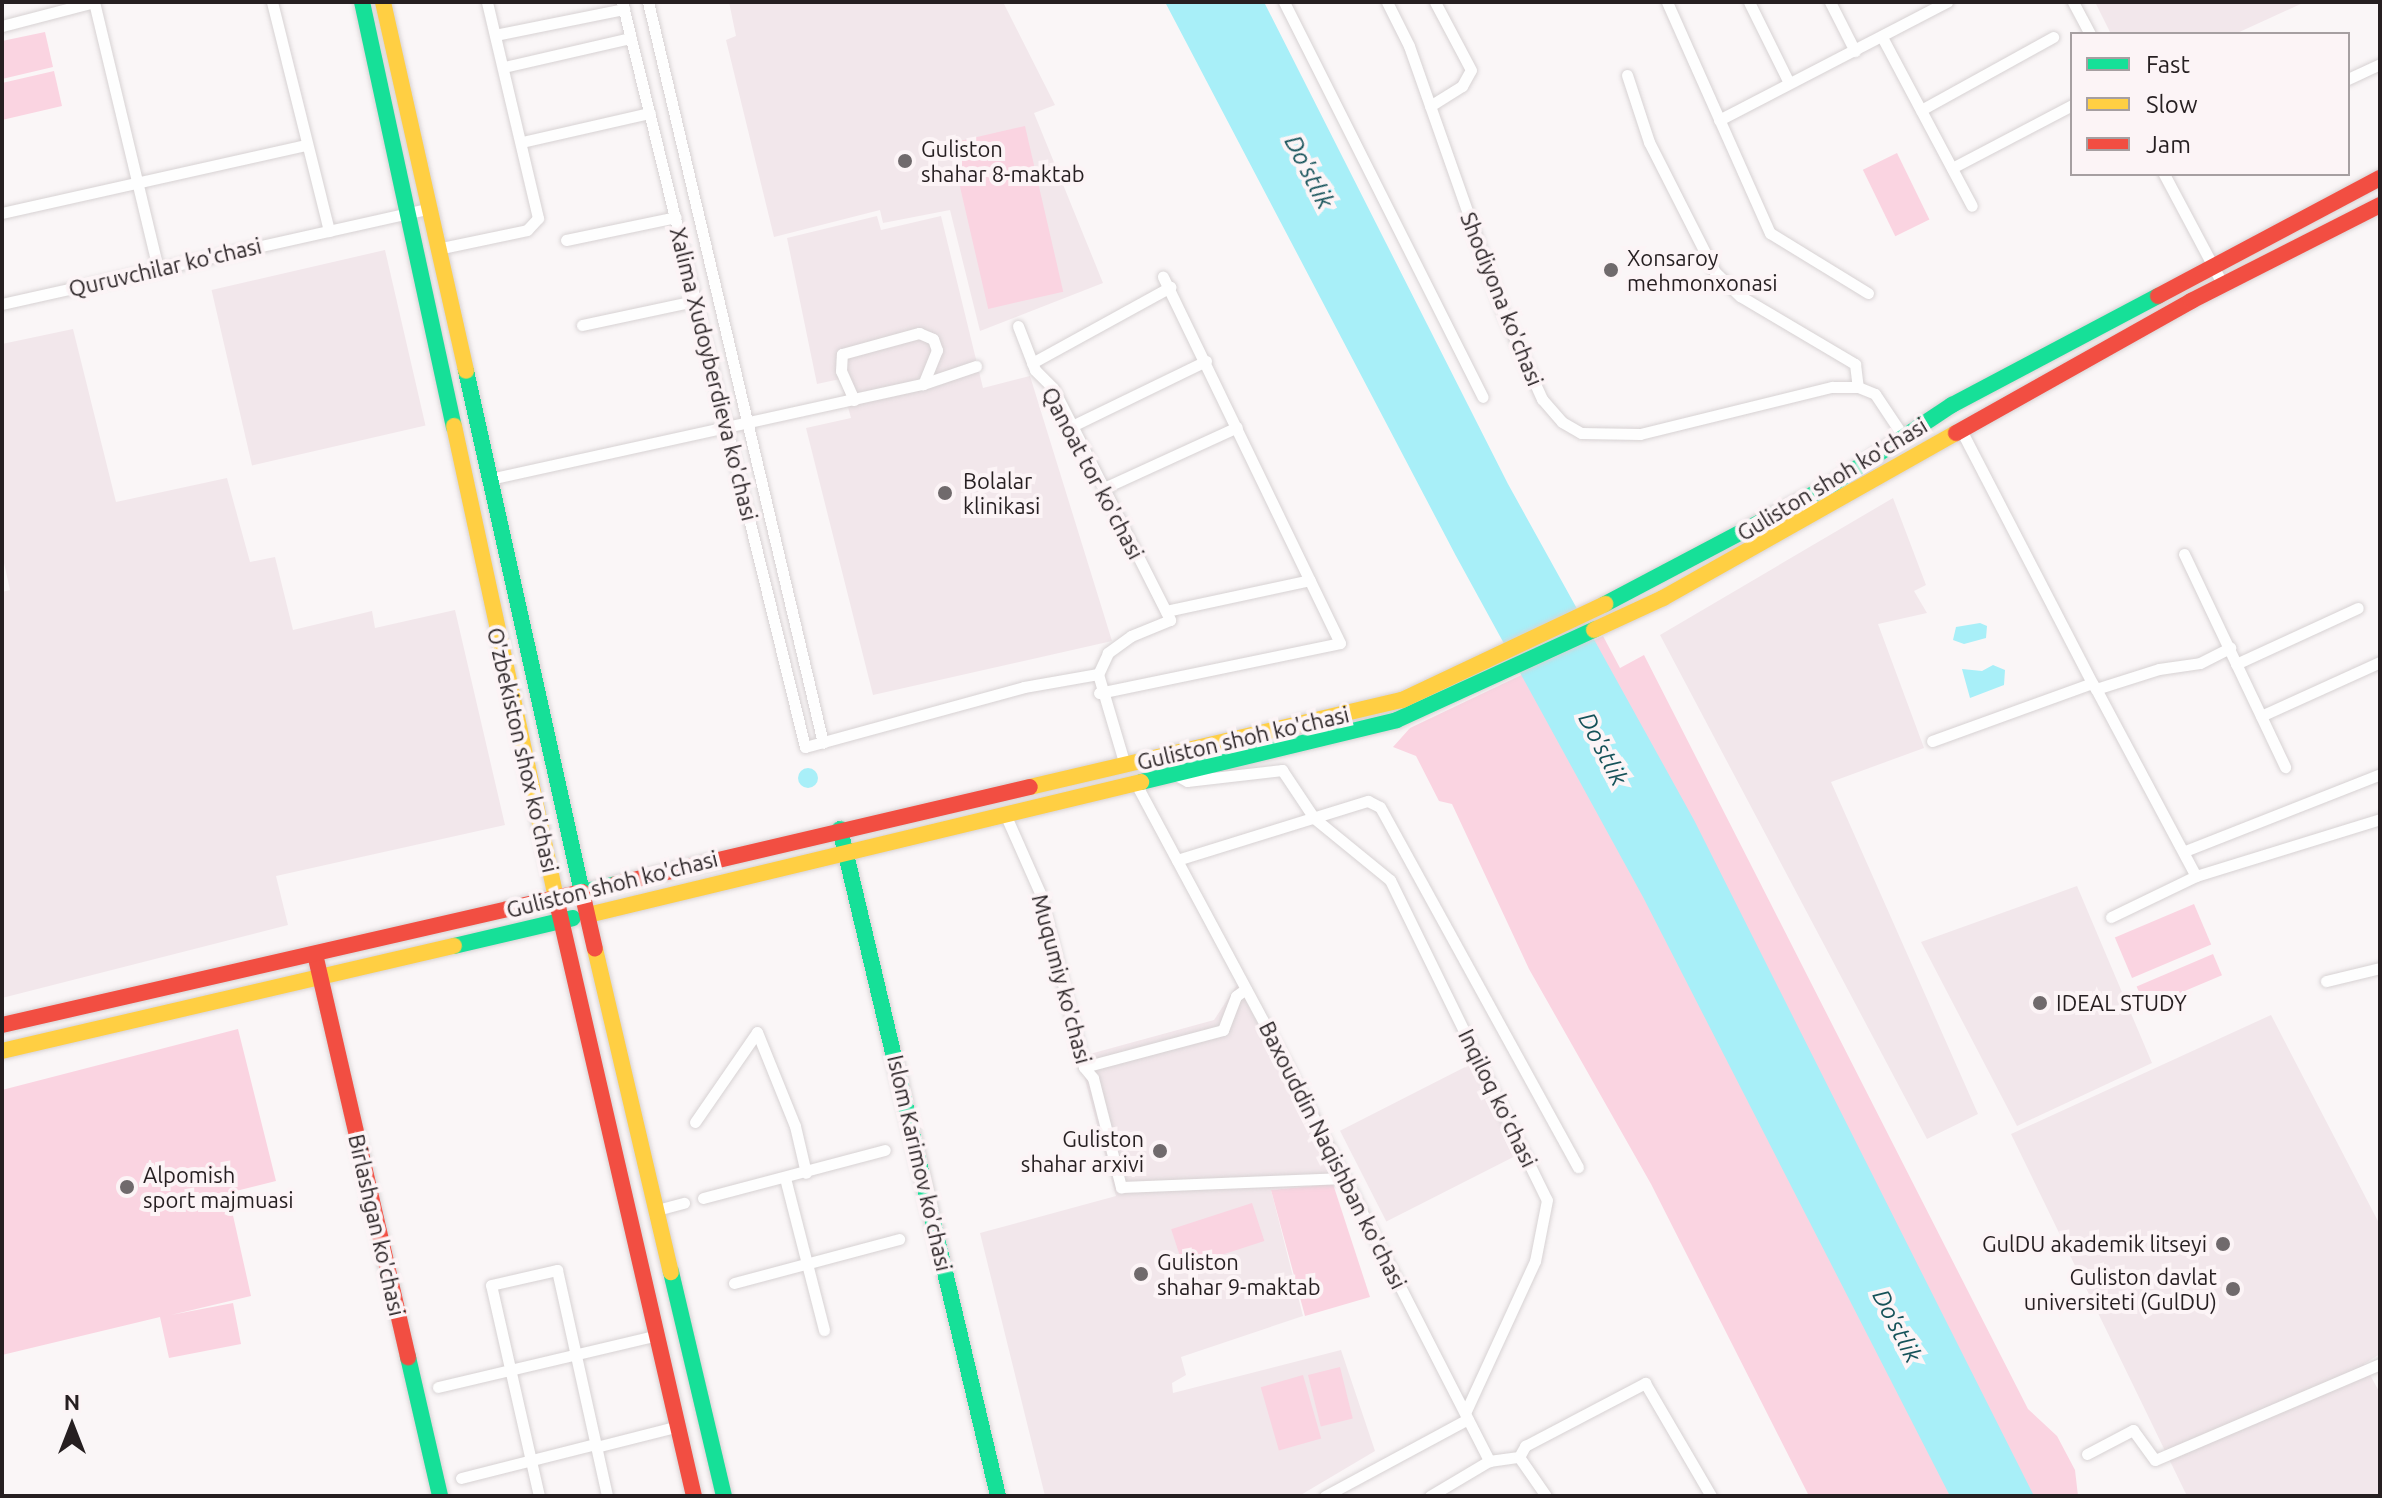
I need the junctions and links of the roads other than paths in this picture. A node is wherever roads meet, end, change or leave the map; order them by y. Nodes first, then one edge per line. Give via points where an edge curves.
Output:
1 (94, 2) edge
2 (272, 2) edge
3 (362, 2) edge
4 (384, 2) edge
5 (487, 2) edge
6 (648, 2) edge
7 (1284, 2) edge
8 (1387, 2) edge
9 (1435, 2) edge
10 (1667, 2) edge
11 (1749, 2) edge
12 (1830, 2) edge
13 (1947, 2) edge
14 (2073, 2) edge
15 (623, 5) edge
16 (2, 26) edge
17 (2089, 32) edge
18 (495, 35) junction
19 (1882, 37) junction
20 (2053, 37) dead end
21 (631, 38) junction
22 (1855, 51) junction
23 (2380, 64) edge
24 (504, 67) junction
25 (1627, 75) dead end
26 (2350, 78) edge
27 (1789, 83) junction
28 (1430, 106) junction
29 (2070, 106) edge
30 (1921, 110) junction
31 (650, 113) junction
32 (1719, 120) junction
33 (522, 142) junction
34 (307, 145) junction
35 (1952, 168) junction
36 (2165, 176) edge
37 (2380, 178) edge
38 (137, 182) junction
39 (2380, 205) edge
40 (1972, 206) dead end
41 (428, 209) junction
42 (2, 213) edge
43 (406, 213) junction
44 (676, 217) junction
45 (329, 231) junction
46 (566, 240) dead end
47 (437, 249) junction
48 (2212, 265) junction
49 (158, 269) junction
50 (2223, 285) junction
51 (1868, 293) dead end
52 (695, 301) junction
53 (2, 304) edge
54 (582, 325) dead end
55 (1018, 326) dead end
56 (1206, 361) junction
57 (1032, 363) junction
58 (976, 366) dead end
59 (923, 384) junction
60 (1858, 387) junction
61 (1483, 397) dead end
62 (854, 400) junction
63 (747, 419) junction
64 (726, 424) junction
65 (1072, 426) junction
66 (1237, 427) junction
67 (1961, 430) junction
68 (1903, 436) junction
69 (490, 479) junction
70 (1104, 488) junction
71 (2184, 554) dead end
72 (1310, 580) junction
73 (2358, 608) dead end
74 (1168, 616) junction
75 (1604, 616) junction
76 (2230, 648) junction
77 (2380, 662) edge
78 (2236, 664) junction
79 (1486, 673) junction
80 (1098, 674) junction
81 (2094, 686) junction
82 (1099, 693) junction
83 (2261, 716) junction
84 (1932, 741) dead end
85 (823, 743) junction
86 (1125, 765) junction
87 (2285, 767) dead end
88 (1172, 772) junction
89 (2380, 774) edge
90 (1135, 782) junction
91 (1005, 814) junction
92 (1314, 818) junction
93 (2380, 819) edge
94 (840, 829) junction
95 (572, 848) junction
96 (2185, 851) junction
97 (547, 853) junction
98 (846, 854) junction
99 (1177, 860) junction
100 (2196, 876) junction
101 (582, 892) junction
102 (556, 898) junction
103 (588, 915) junction
104 (2111, 917) dead end
105 (562, 921) junction
106 (315, 954) junction
107 (597, 955) junction
108 (572, 961) junction
109 (2380, 968) edge
110 (321, 977) junction
111 (2326, 981) dead end
112 (1246, 989) junction
113 (2, 1025) edge
114 (2, 1051) edge
115 (1084, 1067) junction
116 (695, 1122) dead end
117 (885, 1150) dead end
118 (1578, 1167) dead end
119 (806, 1173) junction
120 (785, 1178) junction
121 (1345, 1178) junction
122 (703, 1198) dead end
123 (684, 1203) dead end
124 (657, 1210) junction
125 (899, 1239) dead end
126 (809, 1263) junction
127 (734, 1283) dead end
128 (824, 1330) dead end
129 (658, 1335) junction
130 (575, 1354) junction
131 (2380, 1364) edge
132 (510, 1369) junction
133 (438, 1387) dead end
134 (1467, 1416) junction
135 (679, 1426) junction
136 (596, 1446) junction
137 (2087, 1454) dead end
138 (1519, 1457) junction
139 (531, 1460) junction
140 (1489, 1461) junction
141 (461, 1478) dead end
142 (440, 1496) edge
143 (539, 1496) edge
144 (607, 1496) edge
145 (694, 1496) edge
146 (724, 1496) edge
147 (998, 1496) edge
148 (1325, 1496) edge
149 (1430, 1496) edge
150 (1546, 1496) edge
151 (1711, 1496) edge

1 - 16 street
1 - 38 street
2 - 34 street
3 - 43 main road, O'zbekiston shox ko'chasi
4 - 41 main road
5 - 18 street
6 - 63 street, Xalima Xudoyberdieva ko'chasi
7 - 61 street
8 - 28 street, Shodiyona ko'chasi
9 - 28 street via 1471,70 1462,86
10 - 32 street
11 - 27 street
12 - 22 street
13 - 19 street
14 - 17 street
15 - 18 street
15 - 21 street, Xalima Xudoyberdieva ko'chasi
18 - 24 street
19 - 22 street
19 - 30 street
20 - 30 street
21 - 24 street
21 - 31 street, Xalima Xudoyberdieva ko'chasi
22 - 27 street
23 - 26 street
24 - 33 street
25 - 60 street via 1649,142 1715,272 1740,296 1855,364
27 - 32 street
28 - 60 street, Shodiyona ko'chasi via 1502,310 1542,399 1562,422 1581,433 1640,434 1832,387
29 - 35 street
30 - 35 street
31 - 33 street
31 - 44 street, Xalima Xudoyberdieva ko'chasi
32 - 51 street via 1770,233
33 - 47 street via 538,212 533,227
34 - 38 street
34 - 45 street
35 - 40 street
36 - 48 street
37 - 48 main road, Guliston shoh ko'chasi
38 - 42 street
38 - 49 street
39 - 50 main road, Guliston shoh ko'chasi
41 - 43 street, Quruvchilar ko'chasi
41 - 47 main road, O'zbekiston shox ko'chasi
43 - 45 street, Quruvchilar ko'chasi
43 - 97 main road, O'zbekiston shox ko'chasi
44 - 46 street
44 - 52 street, Xalima Xudoyberdieva ko'chasi
45 - 49 street, Quruvchilar ko'chasi
47 - 69 main road, O'zbekiston shox ko'chasi
48 - 50 street
48 - 68 main road, Guliston shoh ko'chasi
49 - 53 street, Quruvchilar ko'chasi
50 - 67 main road, Guliston shoh ko'chasi
52 - 54 street
52 - 64 street, Xalima Xudoyberdieva ko'chasi
55 - 57 street, Qanoat tor ko'chasi
56 - 57 street via 1167,282
56 - 65 street
56 - 66 street
57 - 65 street, Qanoat tor ko'chasi via 1053,388
58 - 59 street
59 - 62 street
59 - 62 street via 937,350 933,339 919,333 844,352 841,371
60 - 68 street via 1875,394
62 - 63 street
63 - 64 street
63 - 85 street, Xalima Xudoyberdieva ko'chasi
64 - 69 street
64 - 85 street, Xalima Xudoyberdieva ko'chasi via 805,747
65 - 70 street, Qanoat tor ko'chasi
66 - 70 street
66 - 72 street
67 - 75 main road, Guliston shoh ko'chasi via 1769,542
67 - 81 street
68 - 75 main road, Guliston shoh ko'chasi via 1833,484
69 - 95 main road, O'zbekiston shox ko'chasi
70 - 74 street, Qanoat tor ko'chasi
71 - 76 street
72 - 74 street
72 - 82 street via 1340,643
73 - 78 street
74 - 80 street via 1108,653
75 - 79 main road, Guliston shoh ko'chasi
76 - 78 street
76 - 81 street via 2200,663
77 - 83 street
78 - 83 street
79 - 86 main road, Guliston shoh ko'chasi via 1389,704
79 - 88 main road, Guliston shoh ko'chasi via 1397,720
80 - 82 street
80 - 85 street via 1024,687
81 - 84 street
81 - 96 street
82 - 86 street
83 - 87 street
86 - 94 main road, Guliston shoh ko'chasi
88 - 90 main road, Guliston shoh ko'chasi
88 - 92 street, Inqiloq ko'chasi via 1187,781 1282,770
89 - 96 street
90 - 91 main road, Guliston shoh ko'chasi
90 - 99 street, Baxouddin Naqishban ko'chasi
91 - 98 main road, Guliston shoh ko'chasi
91 - 115 street, Muqumiy ko'chasi via 1040,893
92 - 99 street
92 - 118 street via 1368,801 1380,807
92 - 134 street, Inqiloq ko'chasi via 1390,880 1547,1200 1535,1261
93 - 100 street
94 - 98 main road, Islom Karimov ko'chasi
94 - 101 main road, Guliston shoh ko'chasi
95 - 97 main road
95 - 101 main road, O'zbekiston shox ko'chasi
96 - 100 street
97 - 102 main road, O'zbekiston shox ko'chasi
98 - 103 main road, Guliston shoh ko'chasi
98 - 147 main road, Islom Karimov ko'chasi
99 - 112 street, Baxouddin Naqishban ko'chasi
100 - 104 street
101 - 102 main road, Guliston shoh ko'chasi
101 - 103 main road, O'zbekiston shox ko'chasi
102 - 105 main road, O'zbekiston shox ko'chasi
102 - 106 main road, Guliston shoh ko'chasi
103 - 105 main road, Guliston shoh ko'chasi
103 - 107 main road, O'zbekiston shox ko'chasi
105 - 108 main road, O'zbekiston shox ko'chasi
105 - 110 main road, Guliston shoh ko'chasi
106 - 110 main road, Birlashgan ko'chasi
106 - 113 main road, Guliston shoh ko'chasi
107 - 108 main road
107 - 124 main road, O'zbekiston shox ko'chasi
108 - 129 main road, O'zbekiston shox ko'chasi
109 - 111 street
110 - 114 main road, Guliston shoh ko'chasi
110 - 142 main road, Birlashgan ko'chasi
112 - 115 street via 1236,996 1223,1030
112 - 121 street, Baxouddin Naqishban ko'chasi
115 - 121 street, Muqumiy ko'chasi via 1093,1078 1121,1187
116 - 119 street via 757,1032 795,1126
117 - 119 street
119 - 120 street
120 - 122 street
120 - 126 street
121 - 134 street, Baxouddin Naqishban ko'chasi
123 - 124 street
124 - 146 main road, O'zbekiston shox ko'chasi
125 - 126 street
126 - 127 street
126 - 128 street
129 - 130 street
129 - 135 main road, O'zbekiston shox ko'chasi
130 - 132 street
130 - 132 street via 557,1270 491,1285
130 - 136 street
131 - 137 street via 2155,1460 2133,1430
132 - 133 street
132 - 139 street
134 - 140 street, Baxouddin Naqishban ko'chasi
134 - 148 street
135 - 136 street
135 - 145 main road, O'zbekiston shox ko'chasi
136 - 139 street
136 - 144 street
138 - 140 street
138 - 150 street
138 - 151 street via 1525,1446 1645,1383
139 - 141 street
139 - 143 street
140 - 149 street

